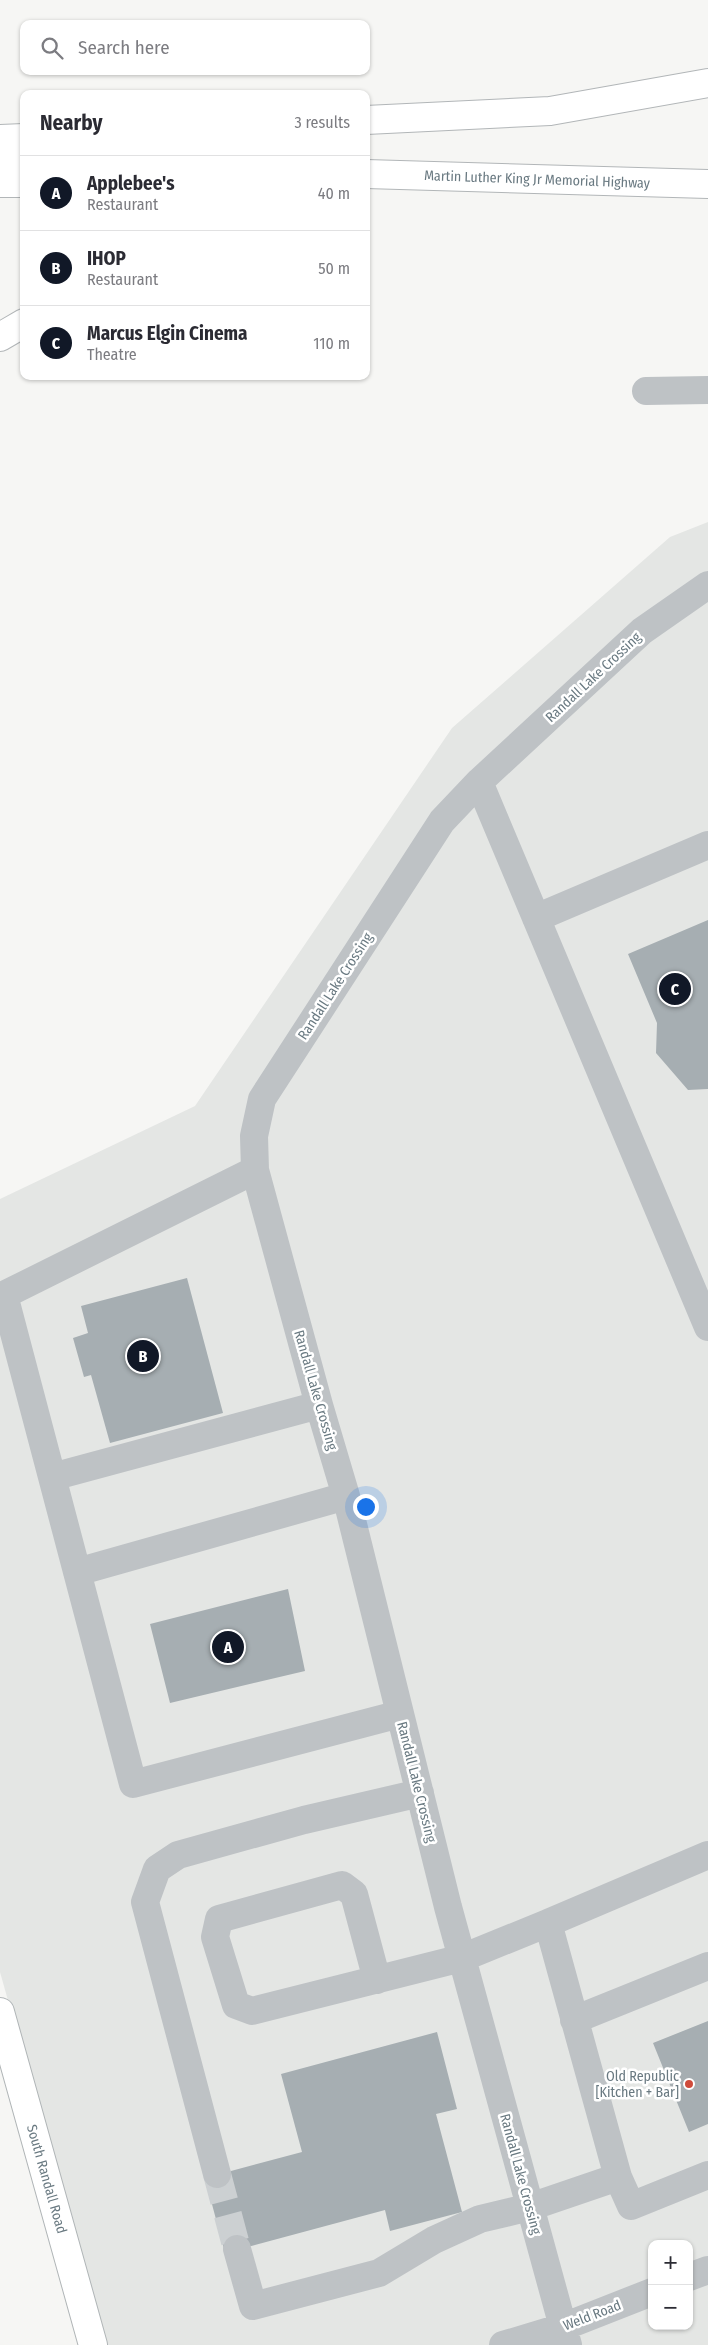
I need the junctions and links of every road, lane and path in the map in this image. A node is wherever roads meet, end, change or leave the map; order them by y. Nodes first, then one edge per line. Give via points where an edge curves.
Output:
1 (708, 83) edge
2 (370, 120) edge
3 (20, 138) edge
4 (0, 139) edge
5 (0, 158) edge
6 (20, 159) edge
7 (370, 174) edge
8 (437, 177) junction
9 (370, 178) edge
10 (0, 183) edge
11 (20, 183) edge
12 (708, 184) edge
13 (20, 324) edge
14 (0, 337) edge
15 (646, 390) dead end
16 (708, 390) edge
17 (708, 585) edge
18 (479, 782) junction
19 (708, 845) edge
20 (536, 918) junction
21 (255, 1170) junction
22 (708, 1327) edge
23 (319, 1405) junction
24 (52, 1477) junction
25 (346, 1496) junction
26 (77, 1572) junction
27 (400, 1714) junction
28 (420, 1792) junction
29 (708, 1855) edge
30 (548, 1924) junction
31 (462, 1958) junction
32 (708, 1966) edge
33 (377, 1980) junction
34 (0, 2012) edge
35 (574, 2020) junction
36 (217, 2174) tunnel mouth
37 (708, 2175) edge
38 (618, 2177) junction
39 (530, 2207) junction
40 (237, 2250) tunnel mouth
41 (708, 2270) edge
42 (693, 2276) edge
43 (648, 2294) edge
44 (566, 2336) edge
45 (93, 2345) edge
46 (503, 2345) edge

1 - 2 main road via 550,111
3 - 4 main road
5 - 6 main road
7 - 8 main road, Martin Luther King Jr Memorial Highway
8 - 9 main road
8 - 12 main road, Martin Luther King Jr Memorial Highway
10 - 11 main road
13 - 14 main road
15 - 16 street
17 - 18 street, Randall Lake Crossing via 642,631
18 - 20 street
18 - 21 street, Randall Lake Crossing via 442,821 262,1099 254,1136
19 - 20 street
20 - 22 street
21 - 23 street, Randall Lake Crossing
21 - 24 street via 4,1295
23 - 24 street
23 - 25 street, Randall Lake Crossing
24 - 26 street
25 - 26 street
25 - 27 street, Randall Lake Crossing
26 - 27 street via 133,1784
27 - 28 street, Randall Lake Crossing
28 - 31 street, Randall Lake Crossing
28 - 36 street via 178,1855 157,1869 145,1902
29 - 30 street
30 - 31 street
30 - 35 street
31 - 33 street
31 - 39 street, Randall Lake Crossing
32 - 35 street
33 - 33 street via 252,2011 236,2005 215,1937 220,1919 342,1885 354,1894
34 - 45 main road, South Randall Road
35 - 38 street
37 - 38 street via 631,2206
38 - 39 street
39 - 40 street via 480,2219 434,2240 378,2273 253,2306
39 - 44 street, Randall Lake Crossing
41 - 42 street
43 - 44 street, Weld Road
44 - 46 street, Weld Road

